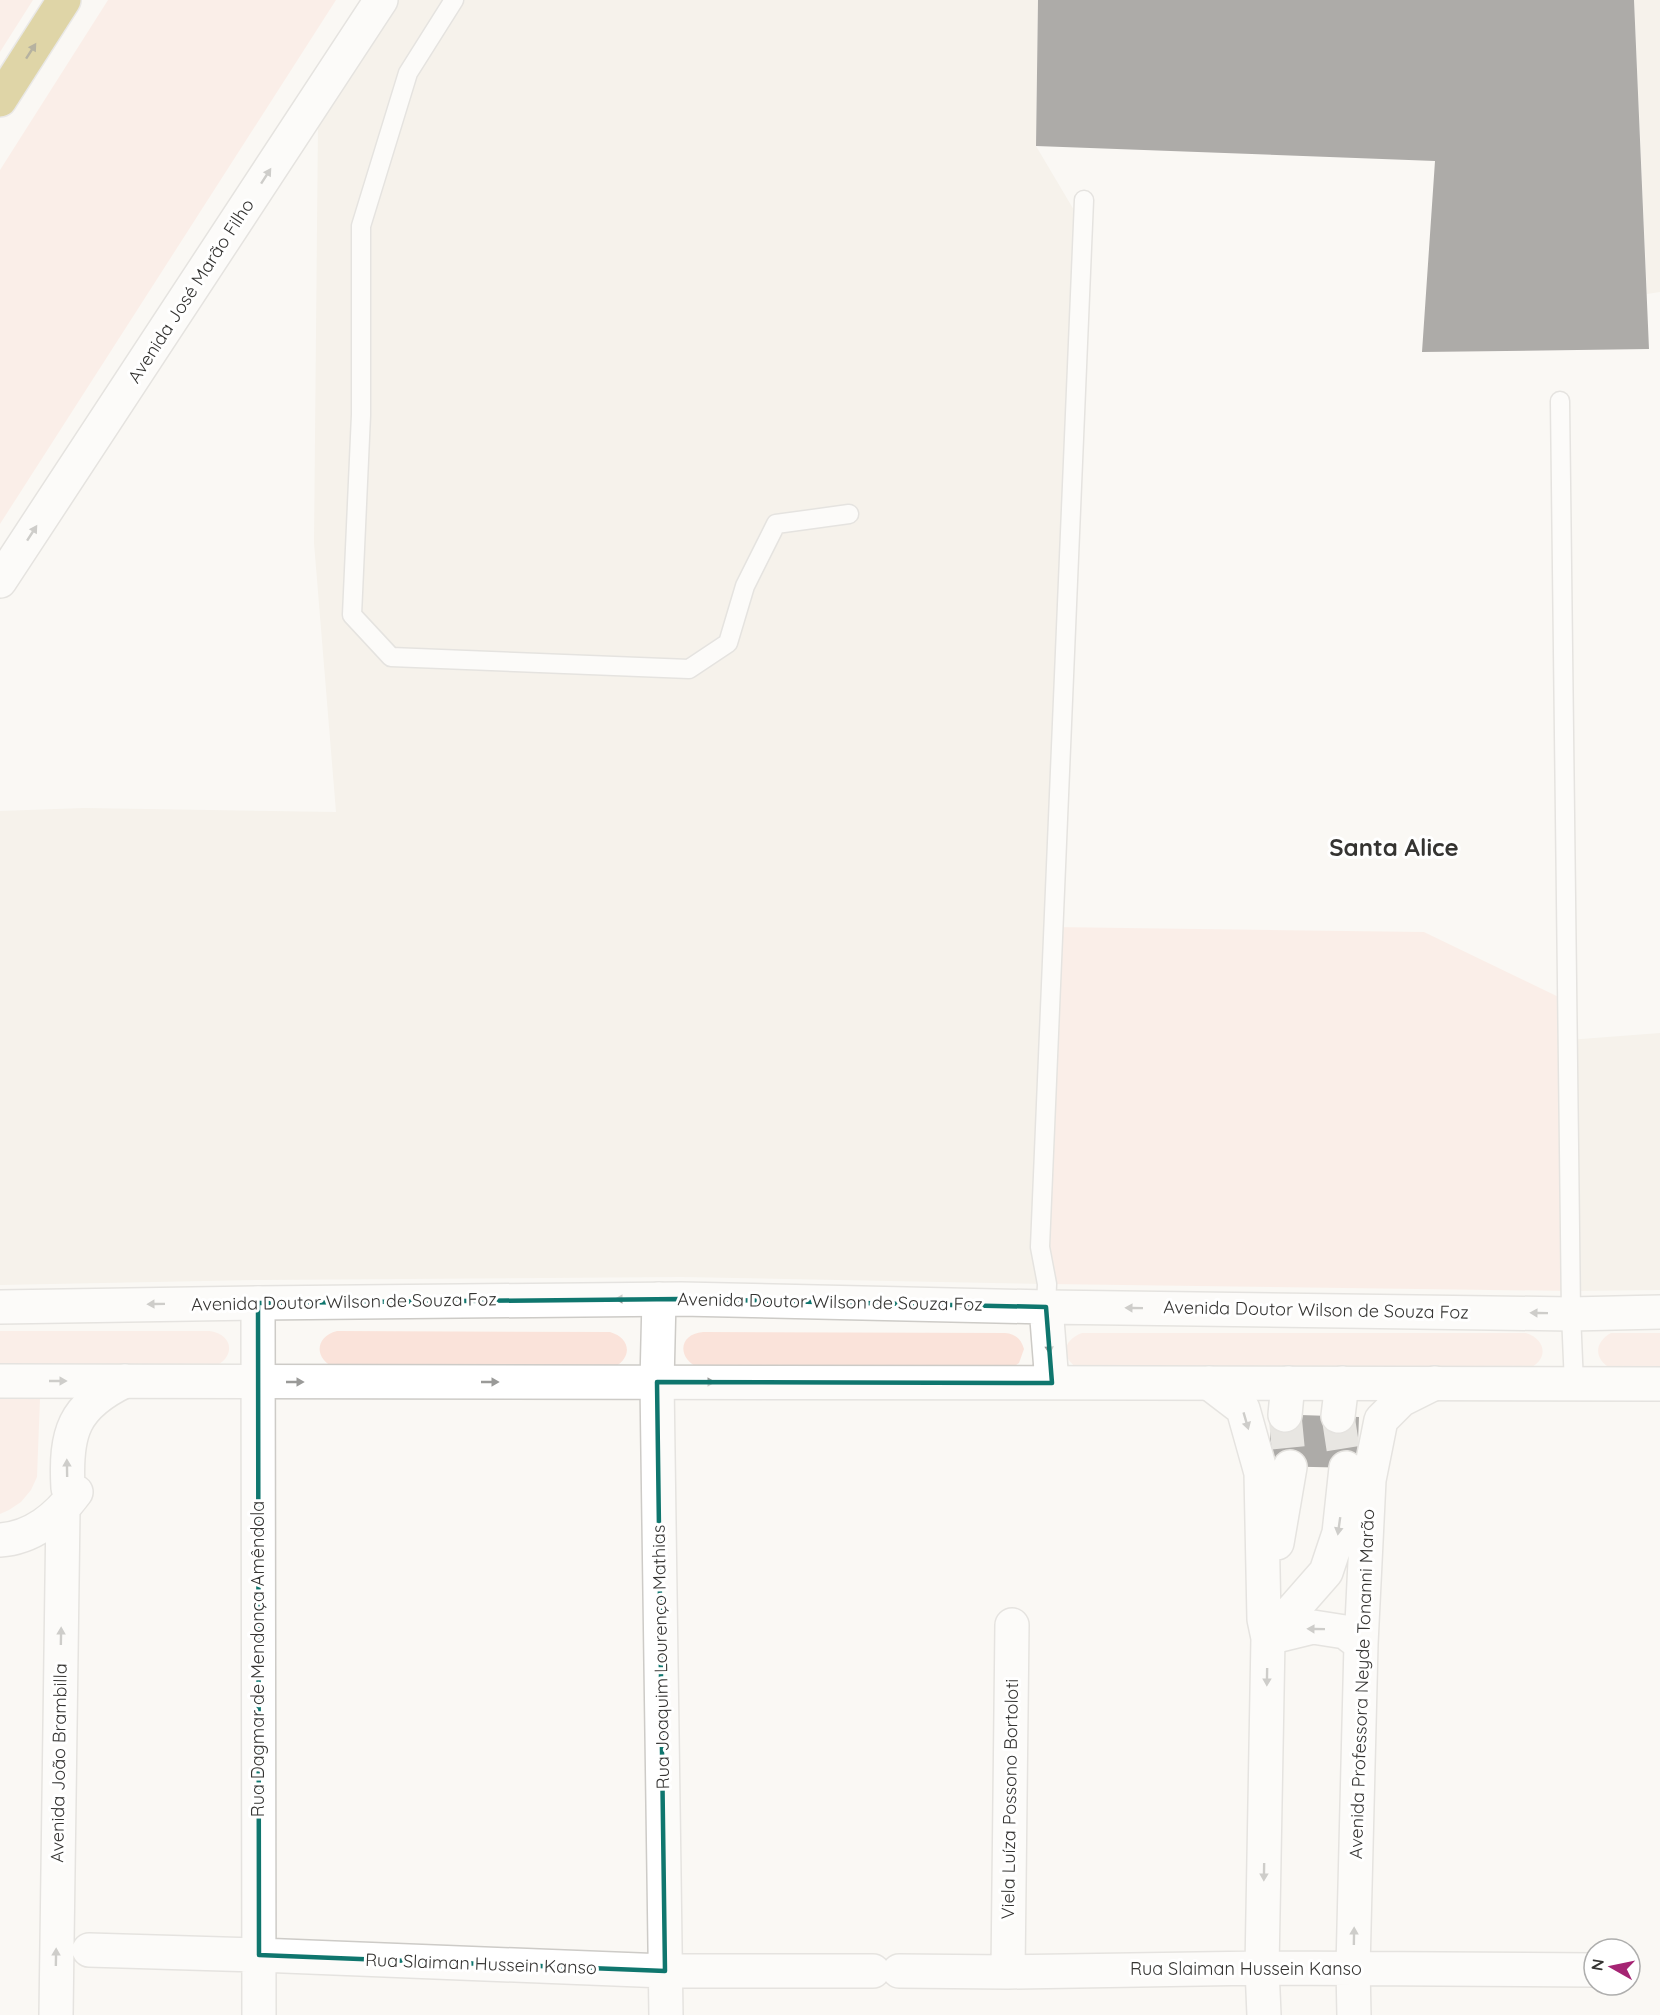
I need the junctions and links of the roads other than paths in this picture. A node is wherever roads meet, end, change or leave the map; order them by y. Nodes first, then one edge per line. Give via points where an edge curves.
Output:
1 (64, 0) edge
2 (381, 0) edge
3 (454, 0) edge
4 (0, 100) edge
5 (1084, 200) dead end
6 (1560, 401) dead end
7 (849, 514) dead end
8 (0, 581) edge
9 (658, 1299) junction
10 (258, 1303) junction
11 (0, 1307) edge
12 (1046, 1307) junction
13 (1660, 1312) edge
14 (1571, 1314) junction
15 (0, 1381) edge
16 (125, 1381) junction
17 (258, 1382) junction
18 (657, 1382) junction
19 (1052, 1383) junction
20 (1209, 1383) junction
21 (1342, 1383) junction
22 (1435, 1383) junction
23 (1574, 1384) junction
24 (1660, 1384) edge
25 (1338, 1416) tunnel mouth
26 (1290, 1467) tunnel mouth
27 (1346, 1468) tunnel mouth
28 (63, 1510) junction
29 (0, 1540) edge
30 (1012, 1625) dead end
31 (1266, 1628) junction
32 (1361, 1644) junction
33 (89, 1950) dead end
34 (259, 1955) junction
35 (1262, 1968) junction
36 (1353, 1968) junction
37 (1582, 1970) edge
38 (665, 1971) junction
39 (1008, 1972) junction
40 (56, 2015) edge
41 (259, 2015) edge
42 (666, 2015) edge
43 (1264, 2015) edge
44 (1354, 2015) edge

4 -> 1 highway
8 -> 2 street, Avenida José Marão Filho
3 - 7 lane via 408,73 361,226 361,415 352,615 391,657 689,669 728,643 745,586 776,524
5 - 12 lane via 1040,1247 1047,1284
6 - 14 lane
9 -> 10 street, Avenida Doutor Wilson de Souza Foz
9 - 12 street, Avenida Doutor Wilson de Souza Foz
9 - 18 street, Rua Joaquim Lourenço Mathias
10 -> 11 street, Avenida Doutor Wilson de Souza Foz
10 - 17 street, Rua Dagmar de Mendonça Amêndola
14 -> 12 street, Avenida Doutor Wilson de Souza Foz
12 -> 19 street
13 - 14 street, Avenida Doutor Wilson de Souza Foz
14 - 23 lane
15 -> 16 street
16 - 17 street
28 -> 16 street, Avenida João Brambilla via 76,1492 68,1488 67,1468 67,1451 75,1426 91,1403
17 -> 18 street
17 - 34 street, Rua Dagmar de Mendonça Amêndola
18 -> 19 street
18 - 38 street, Rua Joaquim Lourenço Mathias
19 - 20 street
20 - 21 street via 1286,1399
20 -> 31 street via 1243,1409 1261,1473
21 - 22 street
21 - 25 street
22 - 23 street
22 - 32 street, Avenida Professora Neyde Tonanni Marão via 1401,1400 1381,1420 1369,1480
23 - 24 street
26 - 31 street
27 -> 31 street via 1339,1533 1326,1572
28 - 29 street via 46,1524
40 -> 28 street, Avenida João Brambilla
30 - 39 street, Viela Luíza Possono Bortoloti
32 -> 31 street via 1345,1632 1313,1627
31 -> 35 street
36 -> 32 street, Avenida Professora Neyde Tonanni Marão
33 - 34 street, Rua Slaiman Hussein Kanso
34 - 38 street, Rua Slaiman Hussein Kanso
34 - 41 street, Rua Dagmar de Mendonça Amêndola
35 - 36 street, Rua Slaiman Hussein Kanso
35 - 39 street, Rua Slaiman Hussein Kanso
35 - 43 street
36 - 37 street, Rua Slaiman Hussein Kanso
36 - 44 street, Avenida Professora Neyde Tonanni Marão
38 - 39 street, Rua Slaiman Hussein Kanso
38 - 42 street, Rua Joaquim Lourenço Mathias

